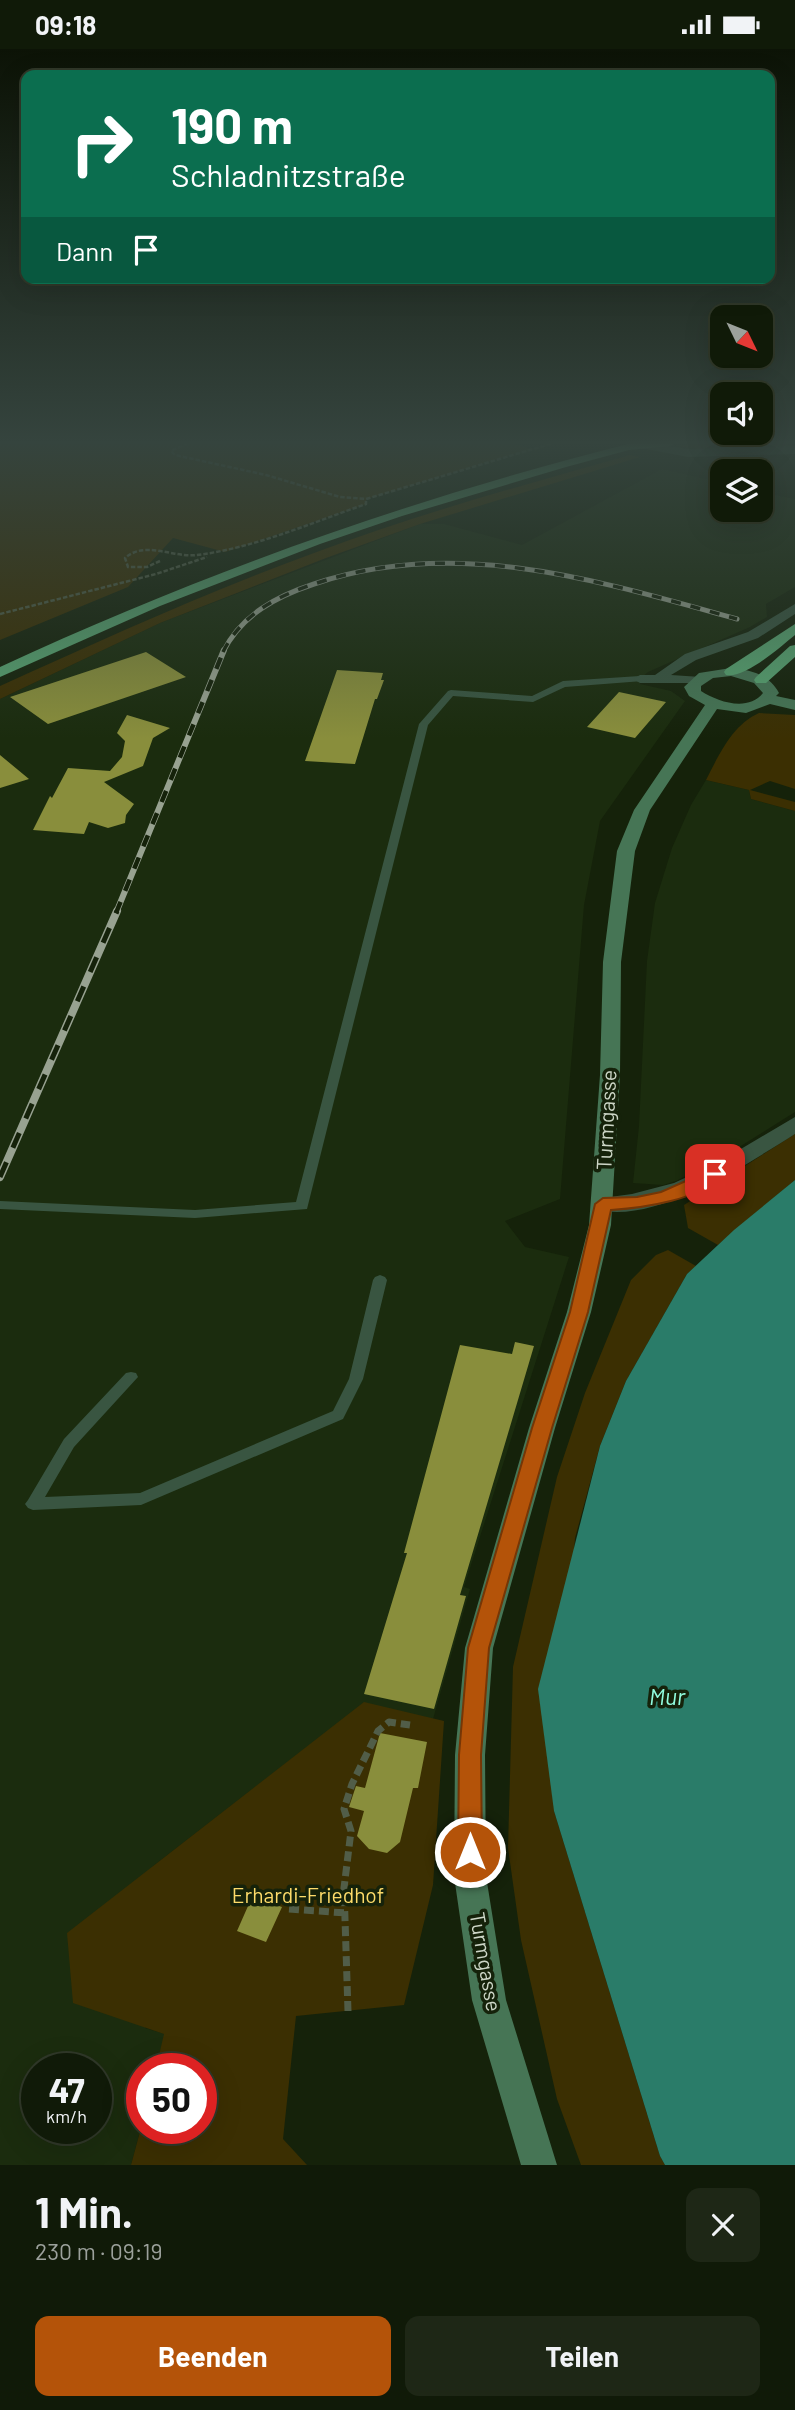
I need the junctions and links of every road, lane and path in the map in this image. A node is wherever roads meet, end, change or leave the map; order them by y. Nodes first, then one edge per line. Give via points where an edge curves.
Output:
1 (255, 542) edge
2 (285, 542) edge
3 (319, 542) edge
4 (211, 555) junction
5 (160, 561) dead end
6 (795, 608) edge
7 (0, 614) edge
8 (795, 628) edge
9 (795, 649) edge
10 (0, 658) edge
11 (731, 672) junction
12 (0, 673) edge
13 (640, 679) joint
14 (659, 679) junction
15 (696, 680) junction
16 (761, 680) junction
17 (768, 699) junction
18 (713, 704) junction
19 (795, 705) edge
20 (795, 1124) edge
21 (603, 1204) junction
22 (0, 1205) edge
23 (380, 1280) dead end
24 (131, 1377) dead end
25 (33, 1504) joint
26 (410, 1725) dead end
27 (289, 1909) dead end
28 (346, 1913) junction
29 (348, 2011) dead end
30 (539, 2165) edge

1 - 4 path
2 - 10 highway via 142,596
3 - 12 highway via 159,603
4 - 5 path via 184,557 150,549 133,551 125,558 128,567
4 - 7 path
6 - 14 street via 755,634 701,653
8 - 11 highway
9 - 16 highway
11 - 15 main road
11 - 16 main road
13 - 14 street
13 - 22 lane via 563,684 533,699 451,693 424,724 302,1206 195,1214
14 - 15 street
15 - 18 main road via 694,693
16 - 17 main road via 769,685
17 - 18 main road via 743,707
17 - 19 main road
18 - 21 main road, Turmgasse via 642,810 626,851 612,963
20 - 21 street via 691,1187 637,1203
21 - 30 main road, Turmgasse via 579,1312 479,1648 470,1755 470,1876 489,2000
23 - 25 lane via 356,1379 338,1415 141,1499
24 - 25 lane via 69,1443
26 - 28 path via 389,1722 378,1731 352,1784 344,1809 351,1831 344,1888
27 - 28 path
28 - 29 path

